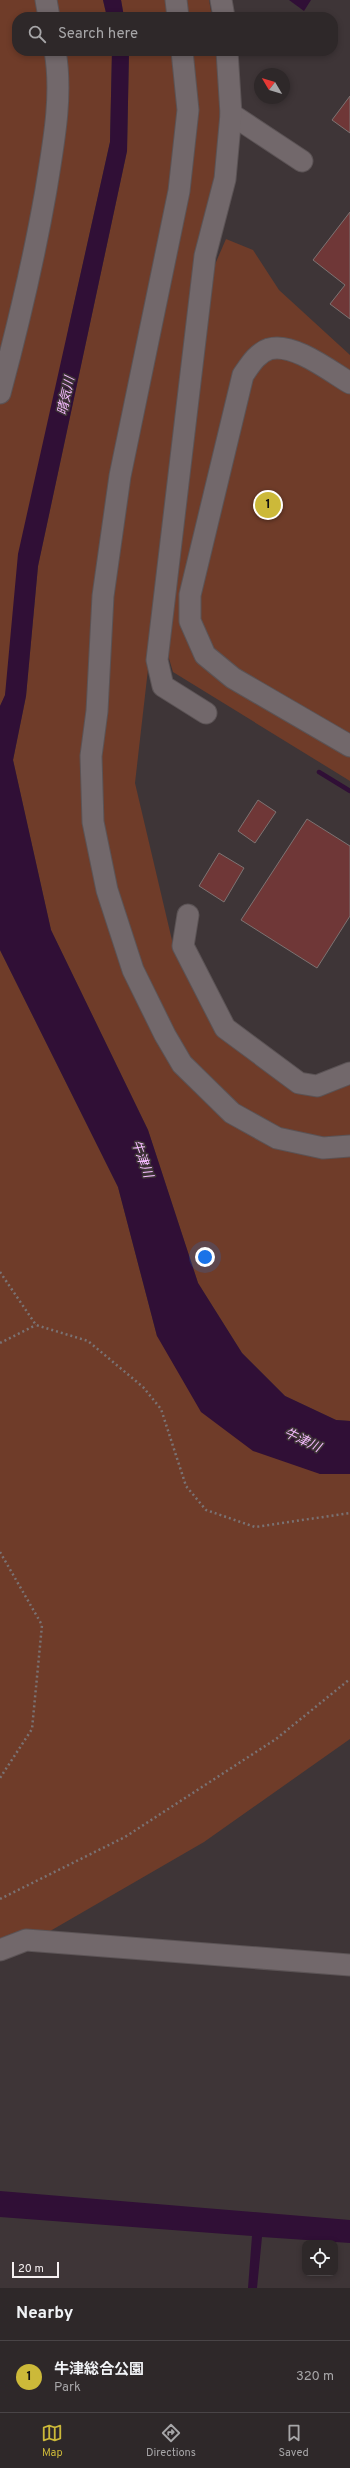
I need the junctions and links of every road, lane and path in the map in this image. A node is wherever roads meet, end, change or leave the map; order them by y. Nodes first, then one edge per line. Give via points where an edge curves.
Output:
1 (46, 0) edge
2 (176, 0) edge
3 (221, 0) edge
4 (48, 12) edge
5 (177, 12) edge
6 (223, 12) edge
7 (55, 56) edge
8 (183, 56) edge
9 (227, 56) edge
10 (232, 114) junction
11 (302, 161) dead end
12 (350, 383) edge
13 (0, 393) edge
14 (206, 713) dead end
15 (350, 746) edge
16 (188, 915) dead end
17 (350, 1073) edge
18 (350, 1146) edge
19 (0, 1272) edge
20 (36, 1325) junction
21 (0, 1343) edge
22 (350, 1513) edge
23 (0, 1552) edge
24 (350, 1679) edge
25 (0, 1778) edge
26 (0, 1899) edge
27 (0, 1950) edge
28 (350, 1965) edge

1 - 4 street
2 - 5 street
3 - 6 street
7 - 13 street via 57,95 53,149 33,262
8 - 18 street via 188,110 180,191 120,476 103,596 97,711 91,756 93,822 107,890 133,970 182,1064 232,1113 277,1138 323,1148
9 - 10 street
10 - 11 street
10 - 14 street via 225,179 205,256 157,660 163,686
12 - 15 street via 302,355 283,348 268,349 254,359 243,375 190,595 190,621 205,655 233,678
16 - 17 street via 183,946 224,1028 299,1082 317,1086
19 - 20 path
20 - 21 path
20 - 22 path via 88,1341 143,1387 161,1410 186,1486 206,1510 255,1526
23 - 25 path via 42,1625 32,1729
24 - 26 path via 276,1739 125,1837
27 - 28 street via 26,1940

